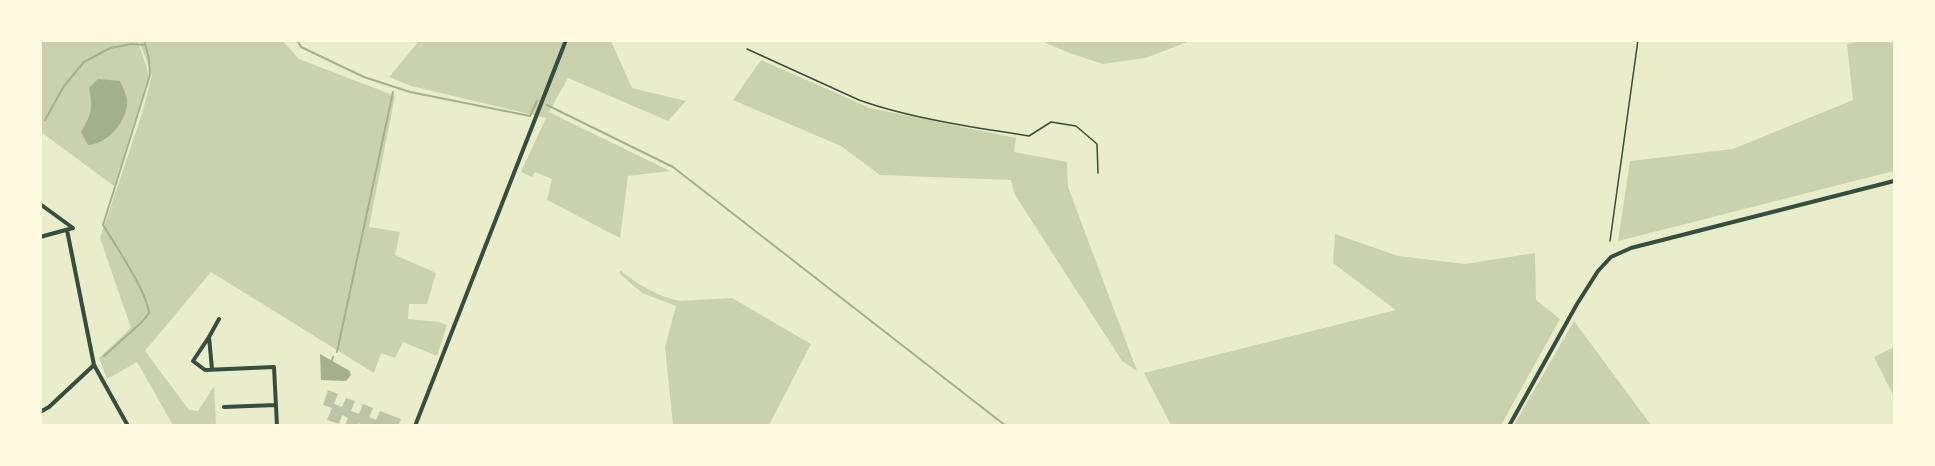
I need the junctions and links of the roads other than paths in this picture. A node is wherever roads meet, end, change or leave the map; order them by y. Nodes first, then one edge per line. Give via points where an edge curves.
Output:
1 (566, 40) edge
2 (747, 50) dead end
3 (1098, 173) dead end
4 (1894, 181) edge
5 (40, 204) edge
6 (67, 230) junction
7 (40, 237) edge
8 (219, 319) dead end
9 (209, 338) junction
10 (94, 365) junction
11 (212, 369) junction
12 (276, 405) junction
13 (224, 407) dead end
14 (40, 412) edge
15 (128, 426) edge
16 (277, 426) edge
17 (415, 426) edge
18 (1509, 426) edge

1 - 17 street
2 - 3 lane via 859,100 920,116 1029,136 1051,122 1076,126 1097,144
4 - 18 street via 1611,256 1577,304
5 - 6 street via 73,228
6 - 7 street
6 - 10 street
8 - 9 street
9 - 11 street
9 - 11 street via 193,361 205,370
10 - 14 street
10 - 15 street
11 - 12 street via 274,367
12 - 13 street
12 - 16 street

